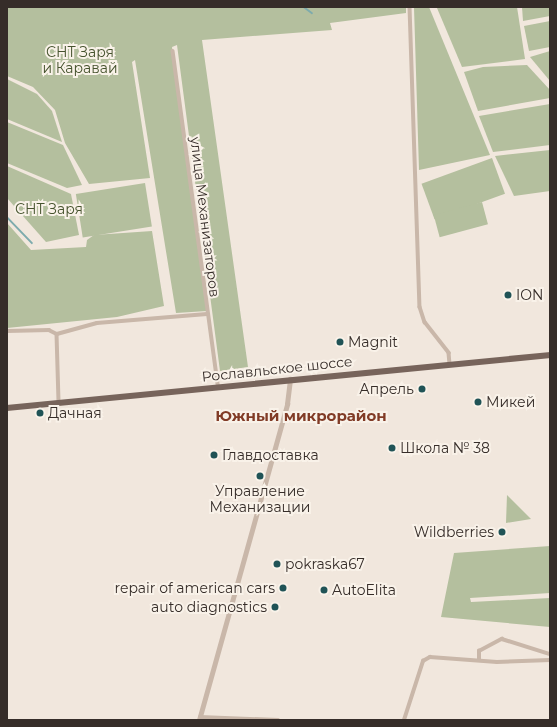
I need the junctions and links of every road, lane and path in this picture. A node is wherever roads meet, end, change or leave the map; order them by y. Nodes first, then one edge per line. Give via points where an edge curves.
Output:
1 (410, 7) edge
2 (173, 51) dead end
3 (207, 314) junction
4 (7, 331) edge
5 (57, 334) junction
6 (550, 355) edge
7 (450, 364) junction
8 (290, 379) junction
9 (218, 386) junction
10 (59, 402) junction
11 (7, 408) edge
12 (550, 654) edge
13 (479, 659) junction
14 (550, 660) edge
15 (199, 718) edge
16 (278, 720) edge
17 (404, 720) edge

1 - 7 street via 420,307 425,322 448,353
2 - 3 street, улица Механизаторов
3 - 5 street via 97,323
3 - 9 street, улица Механизаторов
4 - 5 street via 49,330
5 - 10 street
6 - 7 main road, Рославльское шоссе
7 - 8 main road, Рославльское шоссе
8 - 9 main road, Рославльское шоссе
8 - 15 street via 287,404
9 - 10 main road, Рославльское шоссе
10 - 11 main road, Рославльское шоссе
12 - 13 street via 502,639 479,651
13 - 14 street
13 - 17 street via 430,657 423,661
15 - 16 street

